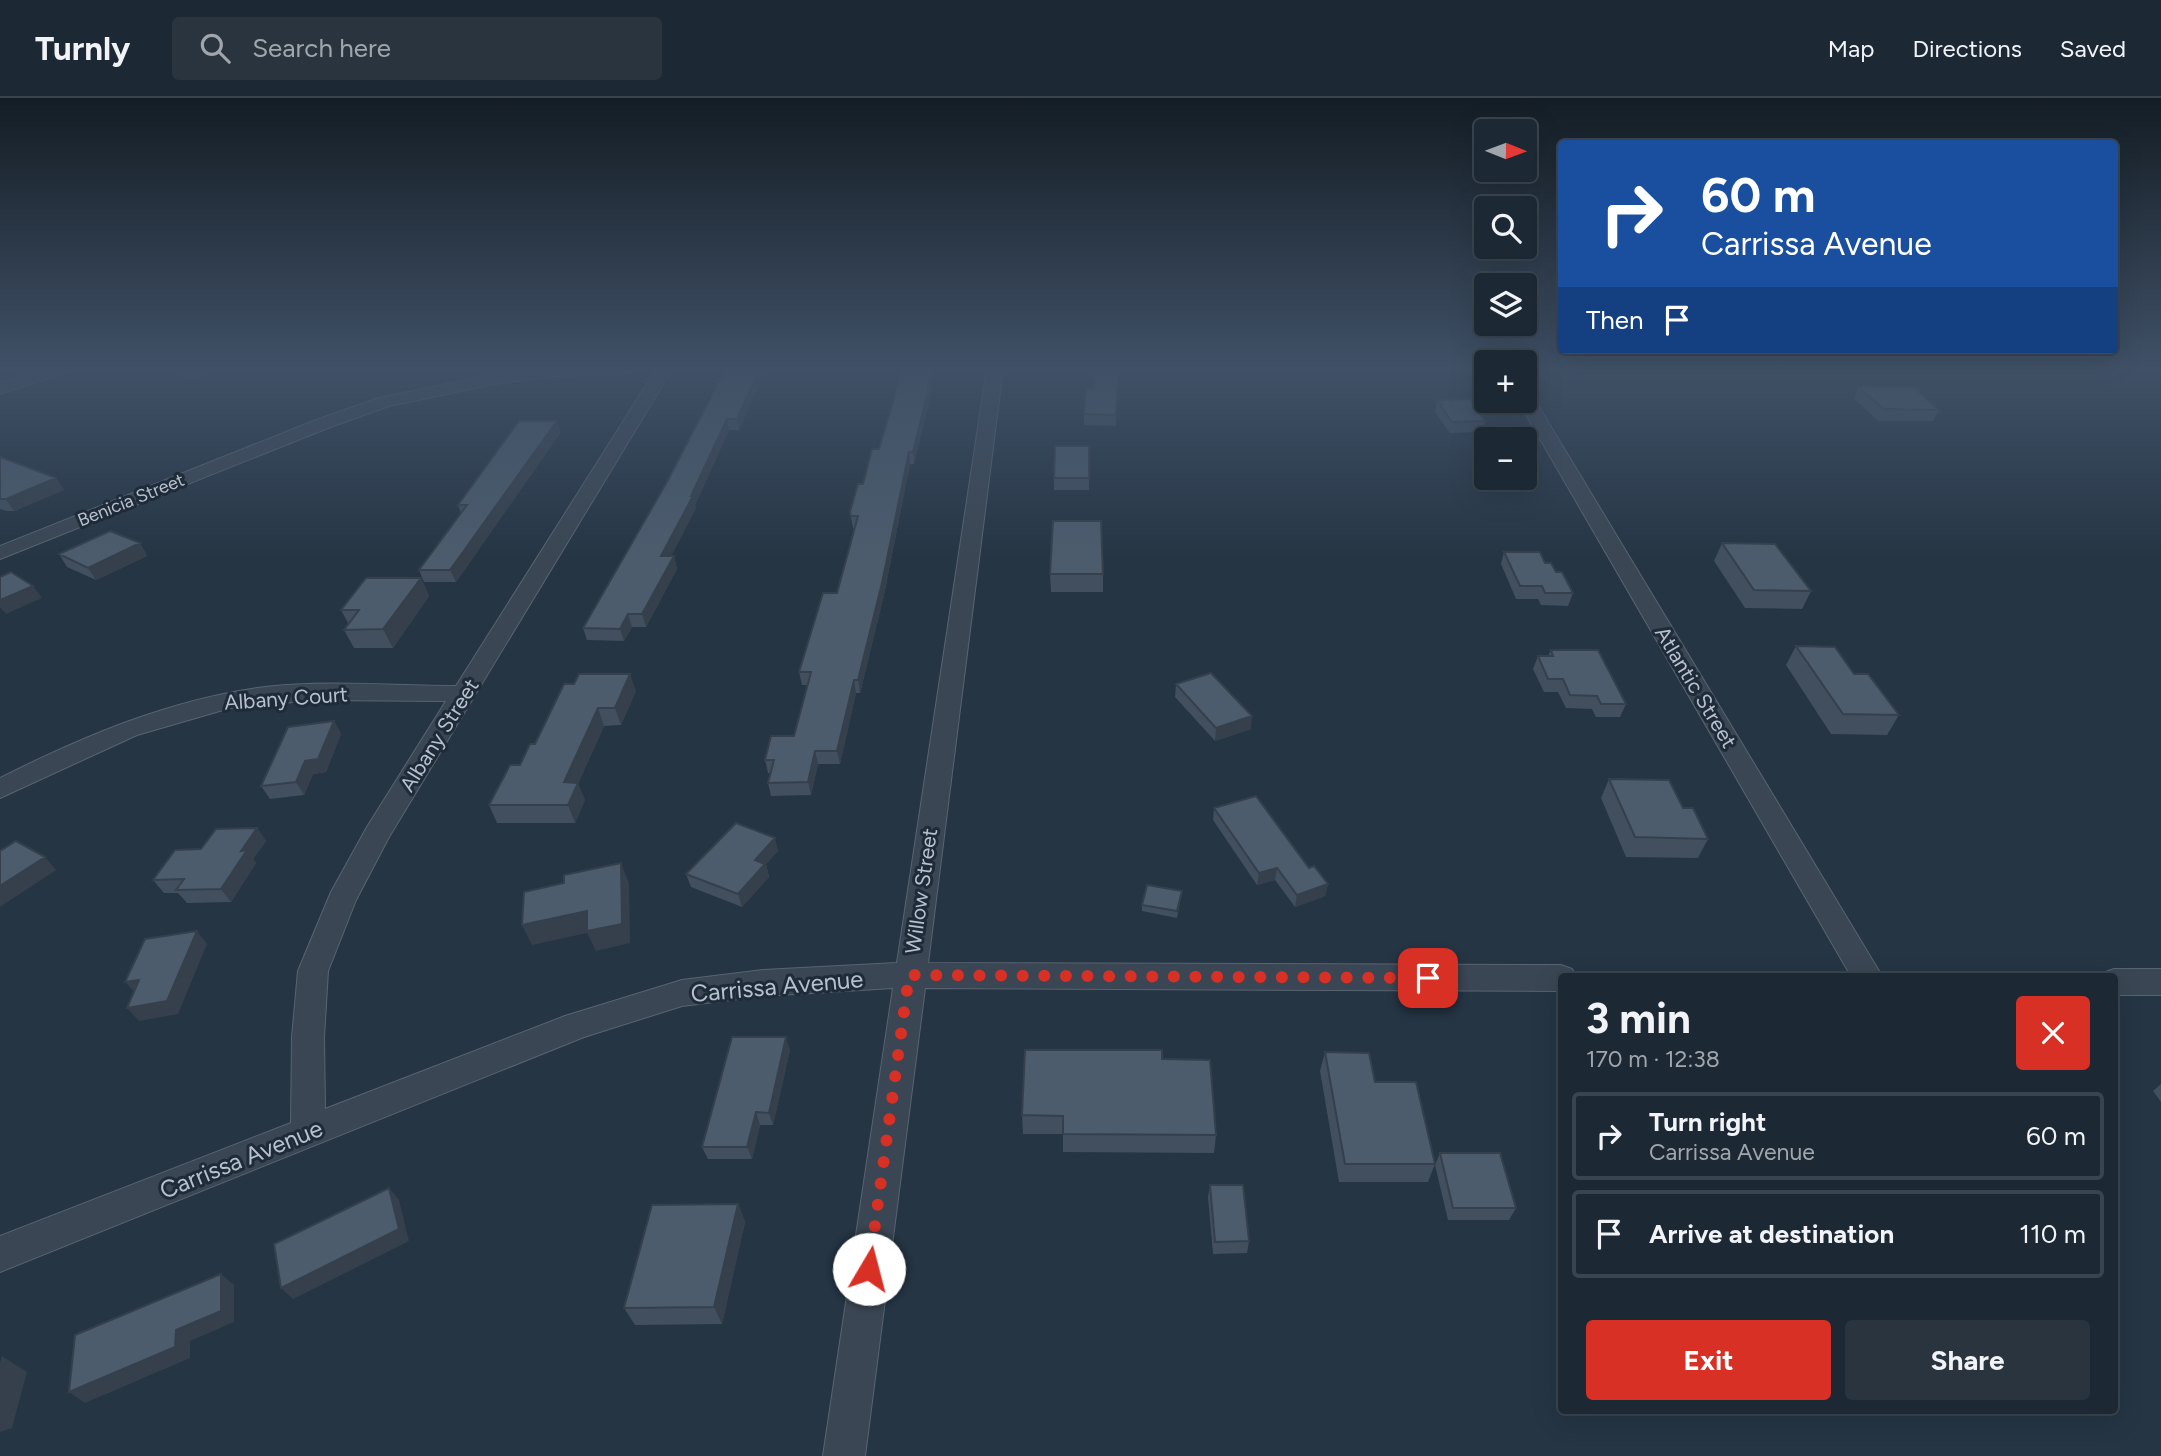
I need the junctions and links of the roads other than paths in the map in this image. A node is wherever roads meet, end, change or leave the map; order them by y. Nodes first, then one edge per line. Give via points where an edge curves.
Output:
1 (304, 431) edge
2 (626, 431) edge
3 (986, 431) edge
4 (1544, 431) edge
5 (0, 553) edge
6 (464, 694) junction
7 (0, 789) edge
8 (1865, 973) edge
9 (909, 975) junction
10 (1558, 978) edge
11 (2118, 982) edge
12 (2161, 982) edge
13 (308, 1133) junction
14 (0, 1254) edge
15 (844, 1456) edge

1 - 5 street, Benicia Street
2 - 6 street, Albany Street
3 - 9 street, Willow Street
4 - 8 street, Atlantic Street
6 - 7 street, Albany Court via 267,695 209,704 146,721 73,751
6 - 13 street, Albany Street via 341,900 313,971
9 - 10 street, Carrissa Avenue
9 - 13 street, Carrissa Avenue via 763,983 682,993 576,1026
9 - 15 street, Willow Street
11 - 12 street
13 - 14 street, Carrissa Avenue

